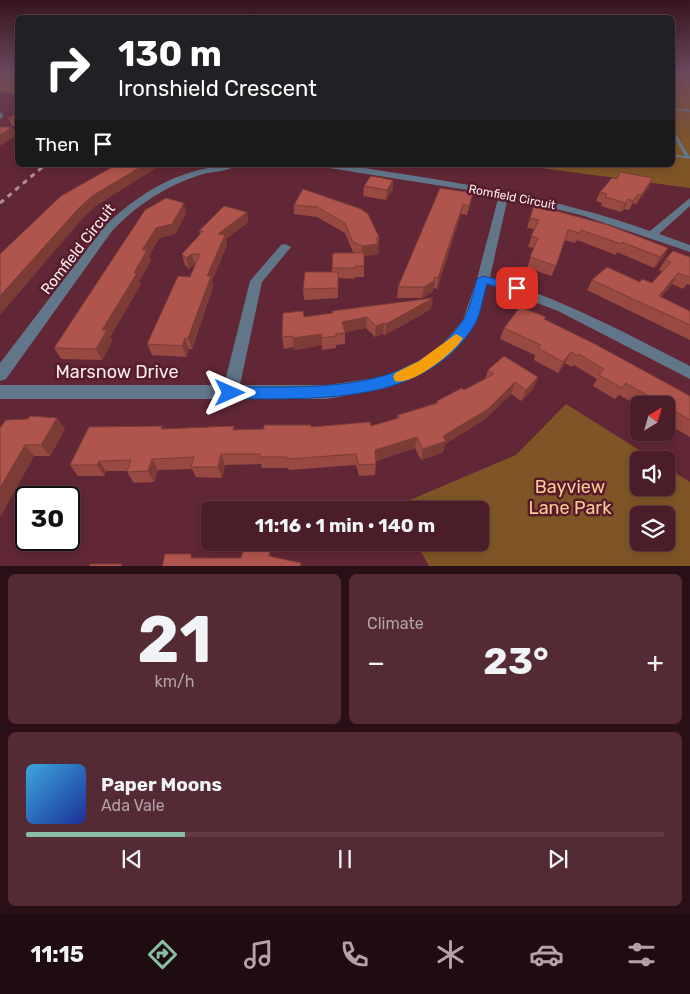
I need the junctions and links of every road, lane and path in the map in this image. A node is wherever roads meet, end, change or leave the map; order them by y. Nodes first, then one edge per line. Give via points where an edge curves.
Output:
1 (675, 110) edge
2 (690, 111) edge
3 (675, 134) edge
4 (675, 156) edge
5 (689, 158) edge
6 (225, 167) edge
7 (341, 167) edge
8 (504, 194) junction
9 (690, 201) edge
10 (652, 235) junction
11 (285, 246) dead end
12 (690, 249) edge
13 (483, 279) junction
14 (690, 373) edge
15 (0, 375) edge
16 (0, 392) edge
17 (230, 393) junction

1 - 2 lane
3 - 5 lane
4 - 5 lane
6 - 15 street, Romfield Circuit via 181,178 128,208 108,229
7 - 8 street, Romfield Circuit
8 - 10 street, Romfield Circuit via 576,210
8 - 13 street, Marsnow Drive
9 - 10 street
10 - 12 street, Romfield Circuit
11 - 17 street via 256,281
13 - 14 street via 517,288 553,303
13 - 17 street, Marsnow Drive via 470,322 448,348 400,377 327,392
16 - 17 street, Marsnow Drive

